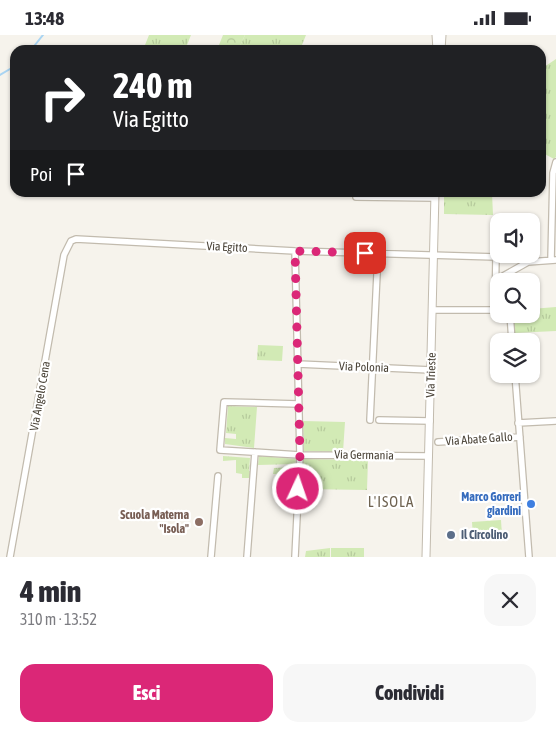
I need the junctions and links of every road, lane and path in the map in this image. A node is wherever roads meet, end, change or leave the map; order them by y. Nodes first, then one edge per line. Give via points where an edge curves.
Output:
1 (556, 162) edge
2 (435, 197) edge
3 (76, 239) joint
4 (295, 251) junction
5 (378, 253) junction
6 (434, 255) junction
7 (554, 260) edge
8 (496, 273) edge
9 (508, 273) edge
10 (433, 310) junction
11 (490, 310) edge
12 (298, 365) junction
13 (372, 368) junction
14 (431, 370) junction
15 (516, 383) edge
16 (298, 404) junction
17 (379, 420) dead end
18 (370, 421) dead end
19 (430, 421) junction
20 (556, 421) edge
21 (518, 423) junction
22 (520, 437) junction
23 (438, 442) dead end
24 (255, 452) junction
25 (300, 455) junction
26 (429, 456) junction
27 (218, 476) dead end
28 (10, 557) edge
29 (211, 557) edge
30 (247, 557) edge
31 (295, 557) edge
32 (426, 557) edge
33 (529, 557) edge

1 - 7 street via 553,173
2 - 6 street, Via Trieste
3 - 4 street, Via Egitto
3 - 28 street, Via Angelo Cena via 71,241 64,255
4 - 5 street, Via Egitto
4 - 12 street
5 - 6 street, Via Egitto
5 - 13 street
6 - 8 street, Via Egitto via 496,257
6 - 10 street, Via Trieste
7 - 9 street via 528,262
10 - 11 street
10 - 14 street, Via Trieste
12 - 13 street, Via Polonia
12 - 16 street
13 - 14 street, Via Polonia
13 - 18 street
14 - 19 street, Via Trieste
15 - 21 street
16 - 24 street, Via Germania via 224,402 220,450
16 - 25 street
17 - 19 street
19 - 26 street, Via Trieste
20 - 21 street
21 - 22 street
22 - 23 street, Via Abate Gallo
22 - 33 street
24 - 25 street, Via Germania
24 - 30 street
25 - 26 street, Via Germania
25 - 31 street
26 - 32 street, Via Trieste
27 - 29 street

